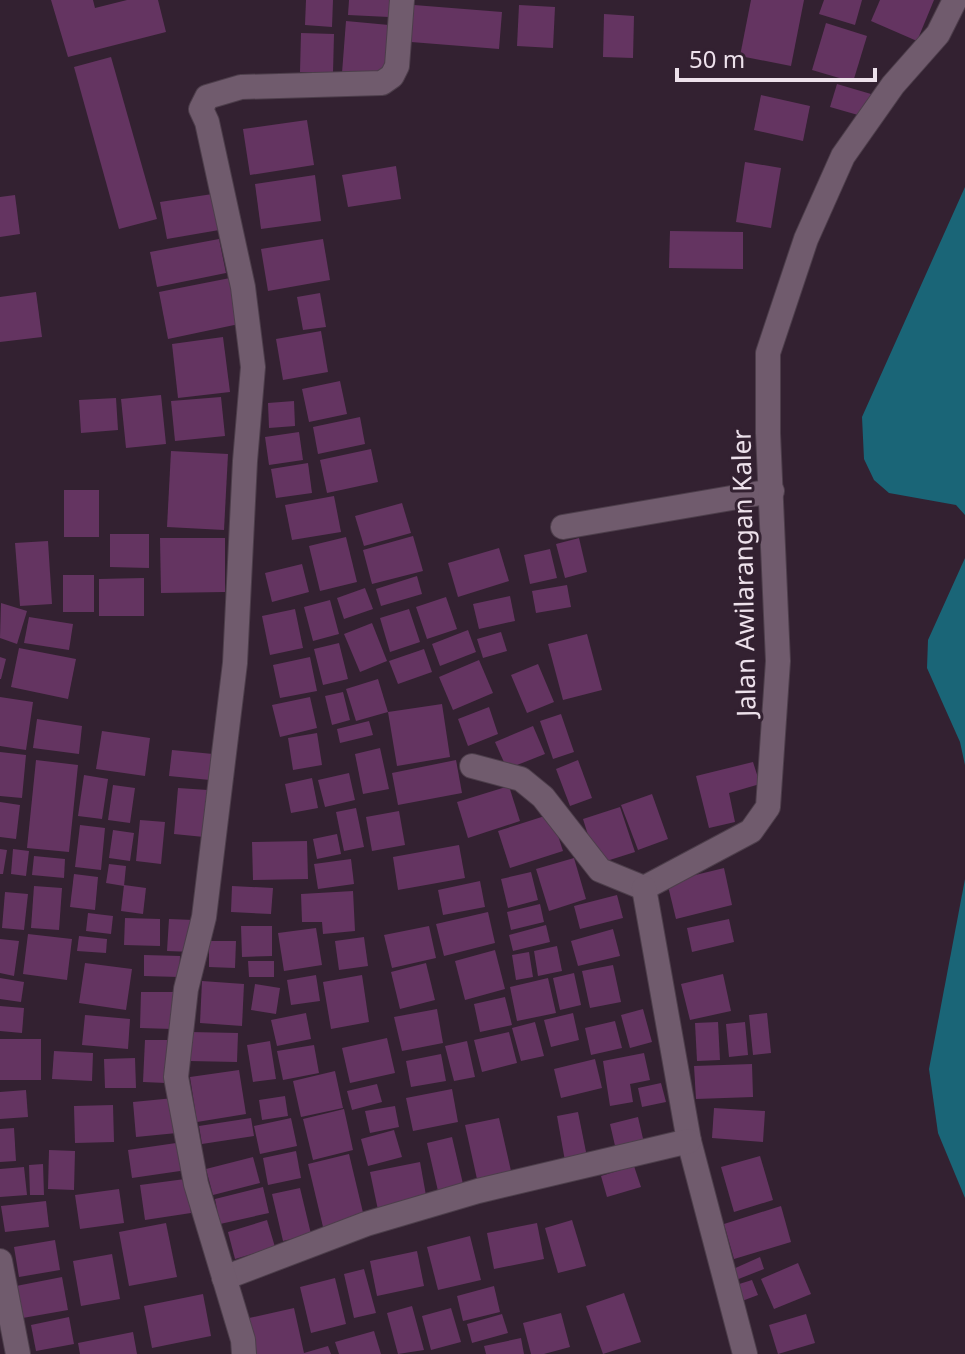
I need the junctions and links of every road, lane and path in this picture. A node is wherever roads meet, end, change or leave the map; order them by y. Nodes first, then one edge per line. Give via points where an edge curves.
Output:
1 (402, 0) edge
2 (955, 0) edge
3 (772, 491) junction
4 (563, 527) dead end
5 (472, 766) dead end
6 (644, 888) junction
7 (689, 1141) junction
8 (0, 1261) edge
9 (224, 1278) junction
10 (18, 1354) edge
11 (244, 1354) edge
12 (745, 1354) edge

1 - 9 street via 397,66 382,83 241,87 207,97 201,109 243,287 253,367 235,663 204,917 186,989 176,1077 196,1184
2 - 3 street, Jalan Awilarangan Kaler via 938,34 893,85 843,156 806,239 768,353
3 - 4 street
3 - 6 street, Jalan Awilarangan Kaler via 778,661 768,807 751,831
5 - 6 street via 521,779 543,797 600,870
6 - 7 street
7 - 9 street via 450,1199 366,1224
7 - 12 street
8 - 10 street
9 - 11 street

